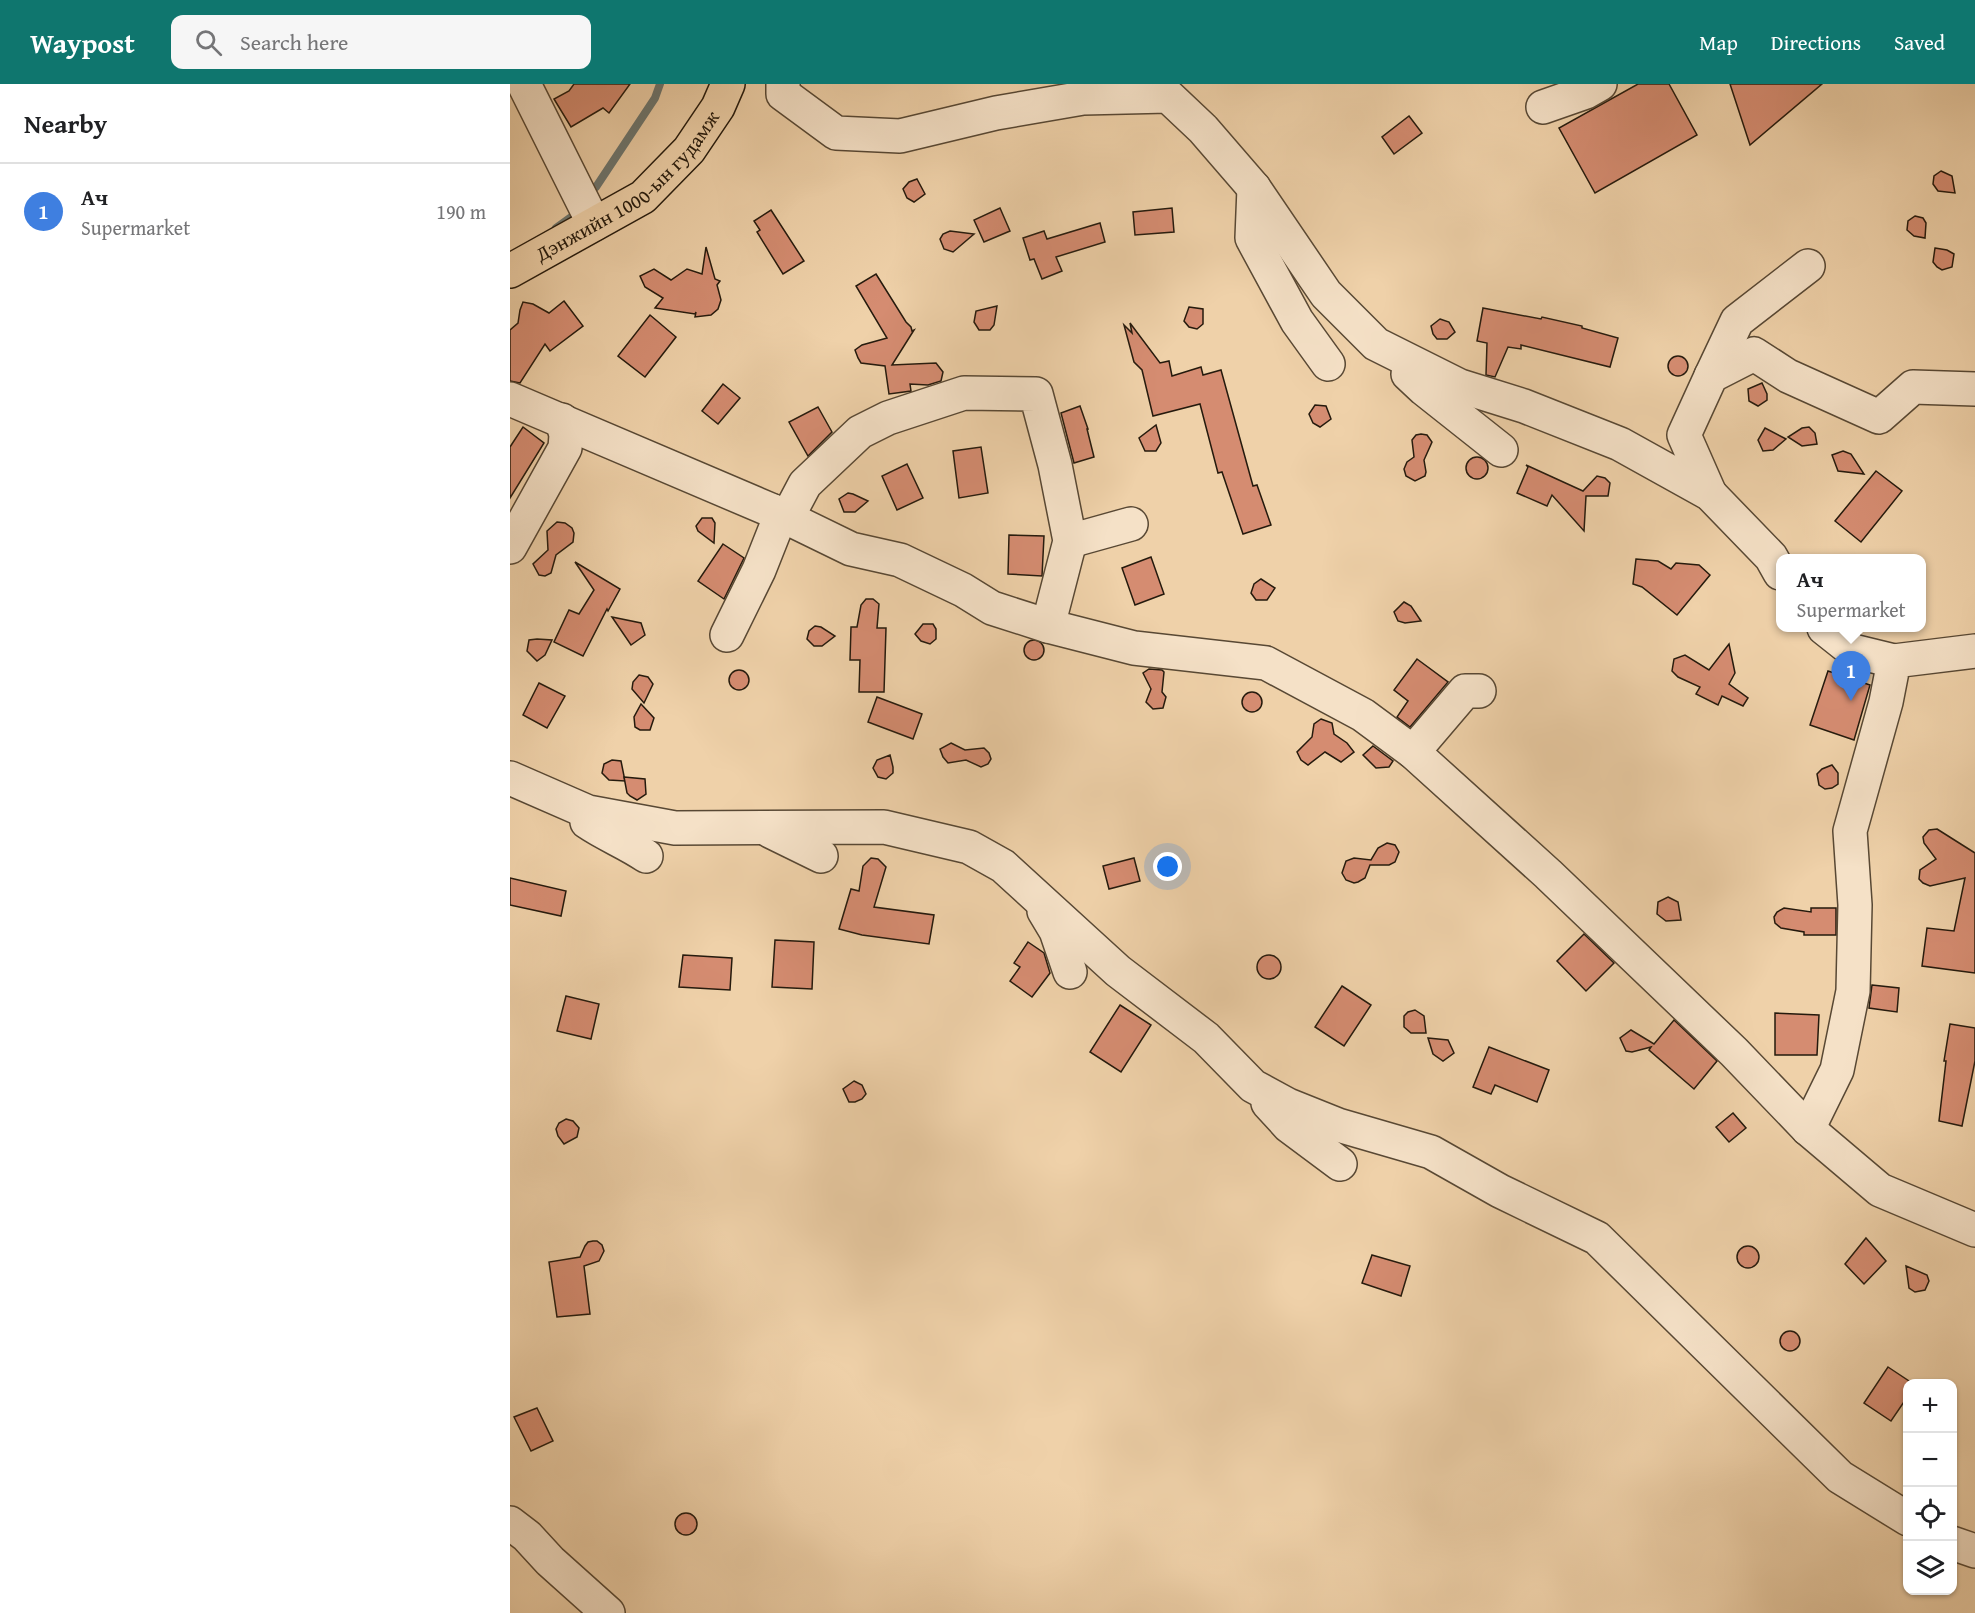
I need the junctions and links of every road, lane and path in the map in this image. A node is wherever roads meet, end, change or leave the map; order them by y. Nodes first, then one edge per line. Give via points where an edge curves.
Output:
1 (524, 84) edge
2 (728, 84) edge
3 (783, 84) edge
4 (1600, 84) edge
5 (1543, 107) dead end
6 (1254, 188) junction
7 (594, 224) junction
8 (1808, 266) dead end
9 (510, 271) edge
10 (1376, 344) junction
11 (1328, 364) dead end
12 (1711, 376) junction
13 (1975, 388) edge
14 (510, 399) edge
15 (562, 420) junction
16 (1501, 450) dead end
17 (1710, 495) junction
18 (780, 514) junction
19 (1131, 524) dead end
20 (1070, 541) junction
21 (510, 547) edge
22 (1776, 566) edge
23 (1048, 626) junction
24 (1830, 632) edge
25 (727, 635) dead end
26 (1975, 651) edge
27 (1894, 662) junction
28 (1479, 691) dead end
29 (1413, 752) junction
30 (510, 761) edge
31 (510, 778) edge
32 (549, 785) junction
33 (760, 826) junction
34 (646, 855) dead end
35 (821, 856) dead end
36 (1033, 894) junction
37 (1070, 972) dead end
38 (1253, 1086) junction
39 (1808, 1129) junction
40 (1340, 1164) dead end
41 (1975, 1230) edge
42 (1903, 1516) edge
43 (510, 1523) edge
44 (1957, 1545) edge
45 (1975, 1551) edge
46 (608, 1613) edge

1 - 7 street
2 - 7 main road, Дэнжийн 1000-ын гудамж via 718,107 689,150 643,197
3 - 6 street via 783,93 836,133 900,136 1083,98 1168,96 1203,129
4 - 5 street
6 - 10 street via 1326,294
6 - 11 street via 1252,238 1297,321
7 - 9 main road, Дэнжийн 1000-ын гудамж
8 - 12 street via 1737,321
10 - 16 street via 1424,389
10 - 17 street via 1460,386 1524,406 1620,444
12 - 13 street via 1754,354 1788,376 1879,417 1913,387
12 - 17 street via 1684,435
14 - 15 street
15 - 18 street
15 - 21 street via 565,448
17 - 22 street
18 - 20 street via 860,432 879,423 964,393 1036,394
18 - 23 street via 851,549 900,560 992,608
18 - 25 street via 759,570
19 - 20 street
20 - 23 street
23 - 29 street via 1134,648 1266,663 1363,715
24 - 27 street via 1853,651
26 - 27 street
27 - 39 street via 1850,831 1855,905 1853,991 1837,1070
28 - 29 street via 1465,691
29 - 39 street via 1548,874 1734,1052
30 - 32 street
31 - 32 street
32 - 33 street via 588,812 675,828
32 - 34 street via 598,830
33 - 35 street
33 - 36 street via 884,827 969,847 1003,866
36 - 37 street via 1056,931
36 - 38 street via 1118,971 1206,1038
38 - 40 street via 1289,1126
38 - 42 street via 1338,1125 1431,1152 1597,1238 1840,1477
39 - 41 street via 1880,1190
43 - 46 street
44 - 45 street

